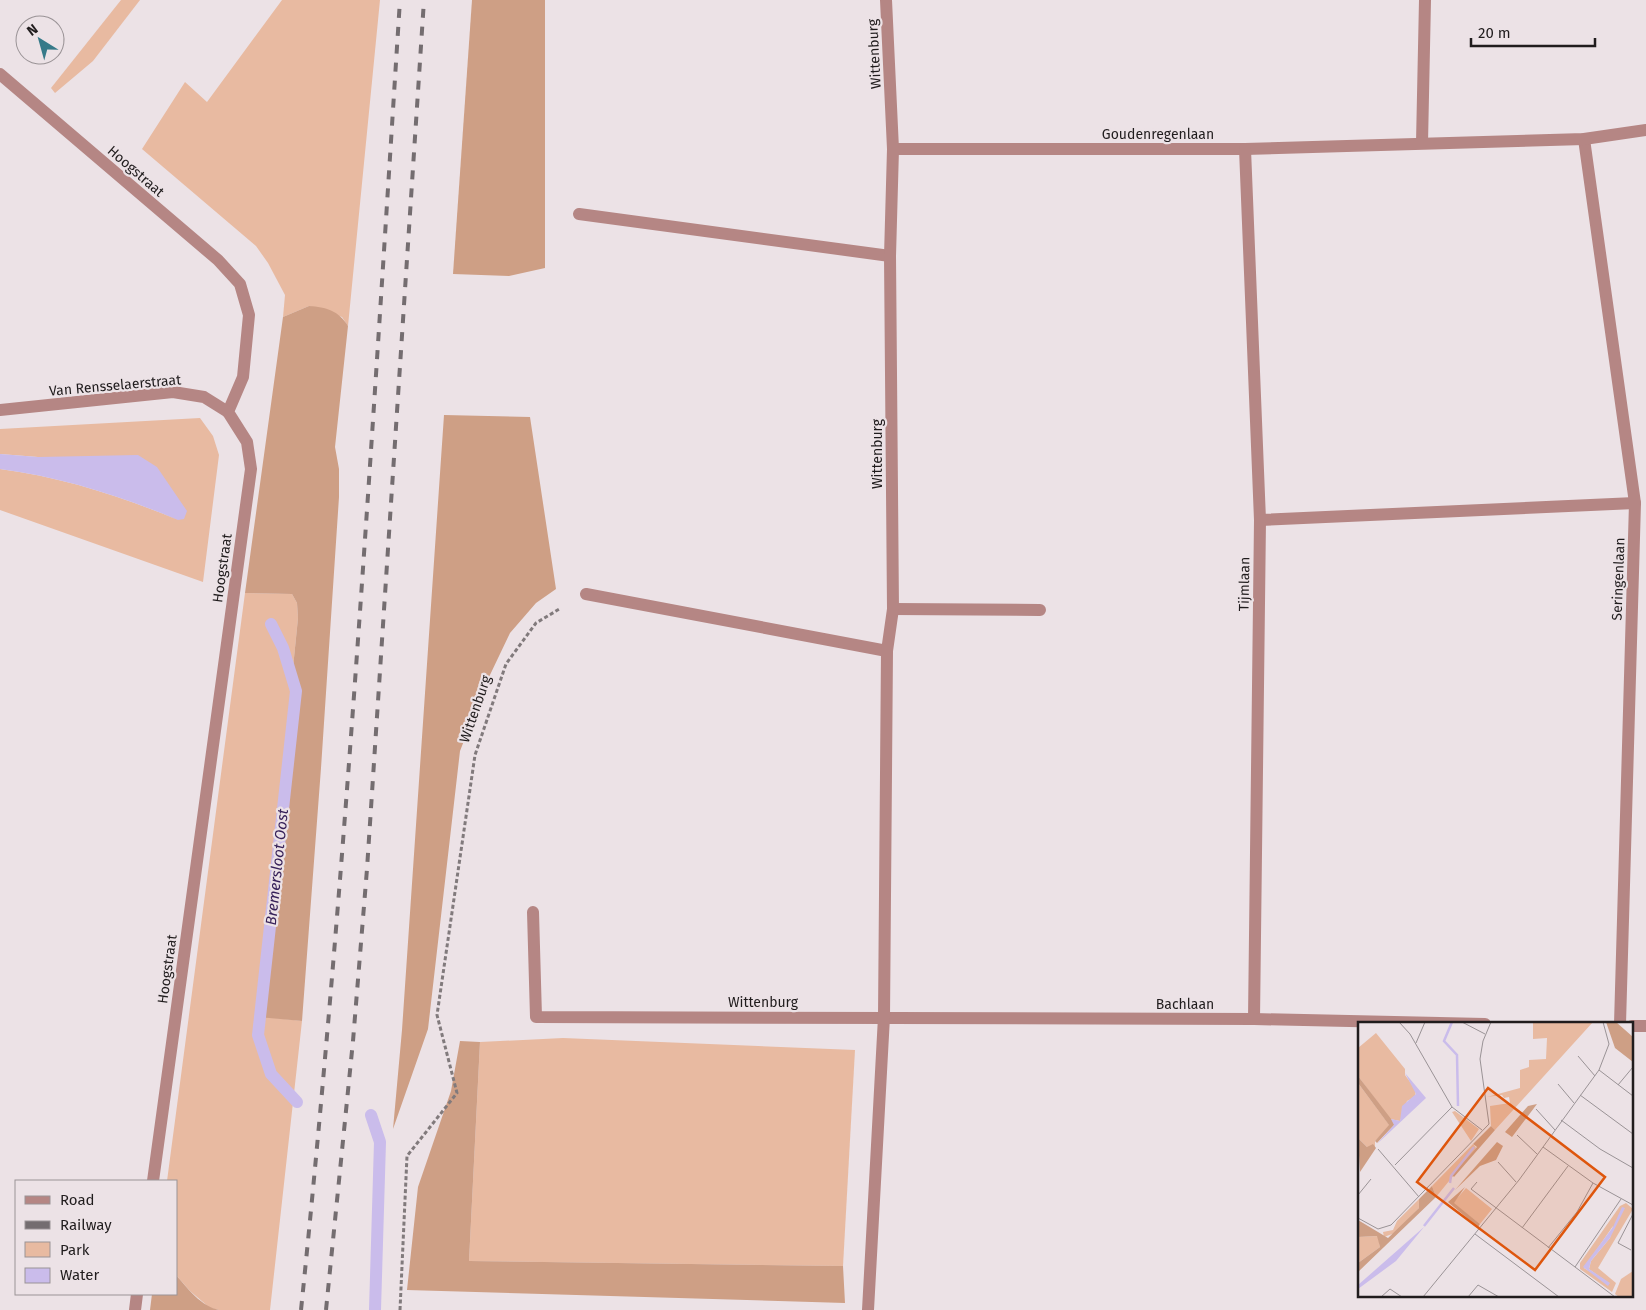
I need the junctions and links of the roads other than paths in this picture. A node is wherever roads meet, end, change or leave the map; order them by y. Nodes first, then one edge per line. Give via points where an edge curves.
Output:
1 (886, 0) edge
2 (1425, 0) edge
3 (0, 74) edge
4 (1646, 130) edge
5 (1584, 139) junction
6 (1422, 143) junction
7 (893, 149) junction
8 (1245, 149) junction
9 (578, 214) dead end
10 (890, 256) junction
11 (0, 410) edge
12 (228, 412) junction
13 (1635, 503) junction
14 (1260, 520) junction
15 (586, 594) road end
16 (893, 609) junction
17 (1040, 610) dead end
18 (887, 651) junction
19 (533, 912) dead end
20 (884, 1017) junction
21 (1254, 1020) junction
22 (1370, 1022) edge
23 (1620, 1022) edge
24 (153, 1180) edge
25 (137, 1295) edge
26 (135, 1310) edge
27 (868, 1310) edge

1 - 7 street, Wittenburg
2 - 6 street
3 - 12 street, Hoogstraat via 218,260 240,284 249,315 242,377
4 - 5 street, Goudenregenlaan
5 - 6 street, Goudenregenlaan
5 - 13 street, Seringenlaan
6 - 8 street, Goudenregenlaan
7 - 8 street, Goudenregenlaan
7 - 10 street, Wittenburg
8 - 14 street, Tijmlaan
9 - 10 street
10 - 16 street, Wittenburg
11 - 12 street, Van Rensselaerstraat via 173,392 204,397
12 - 24 street, Hoogstraat via 247,442 251,469
13 - 14 street
13 - 23 street, Seringenlaan
14 - 21 street, Tijmlaan
15 - 18 street
16 - 17 street
16 - 18 street, Wittenburg
18 - 20 street, Wittenburg
19 - 20 street, Wittenburg via 536,1017
20 - 21 street, Bachlaan
20 - 27 street, Wittenburg
21 - 22 street, Bachlaan
25 - 26 street

